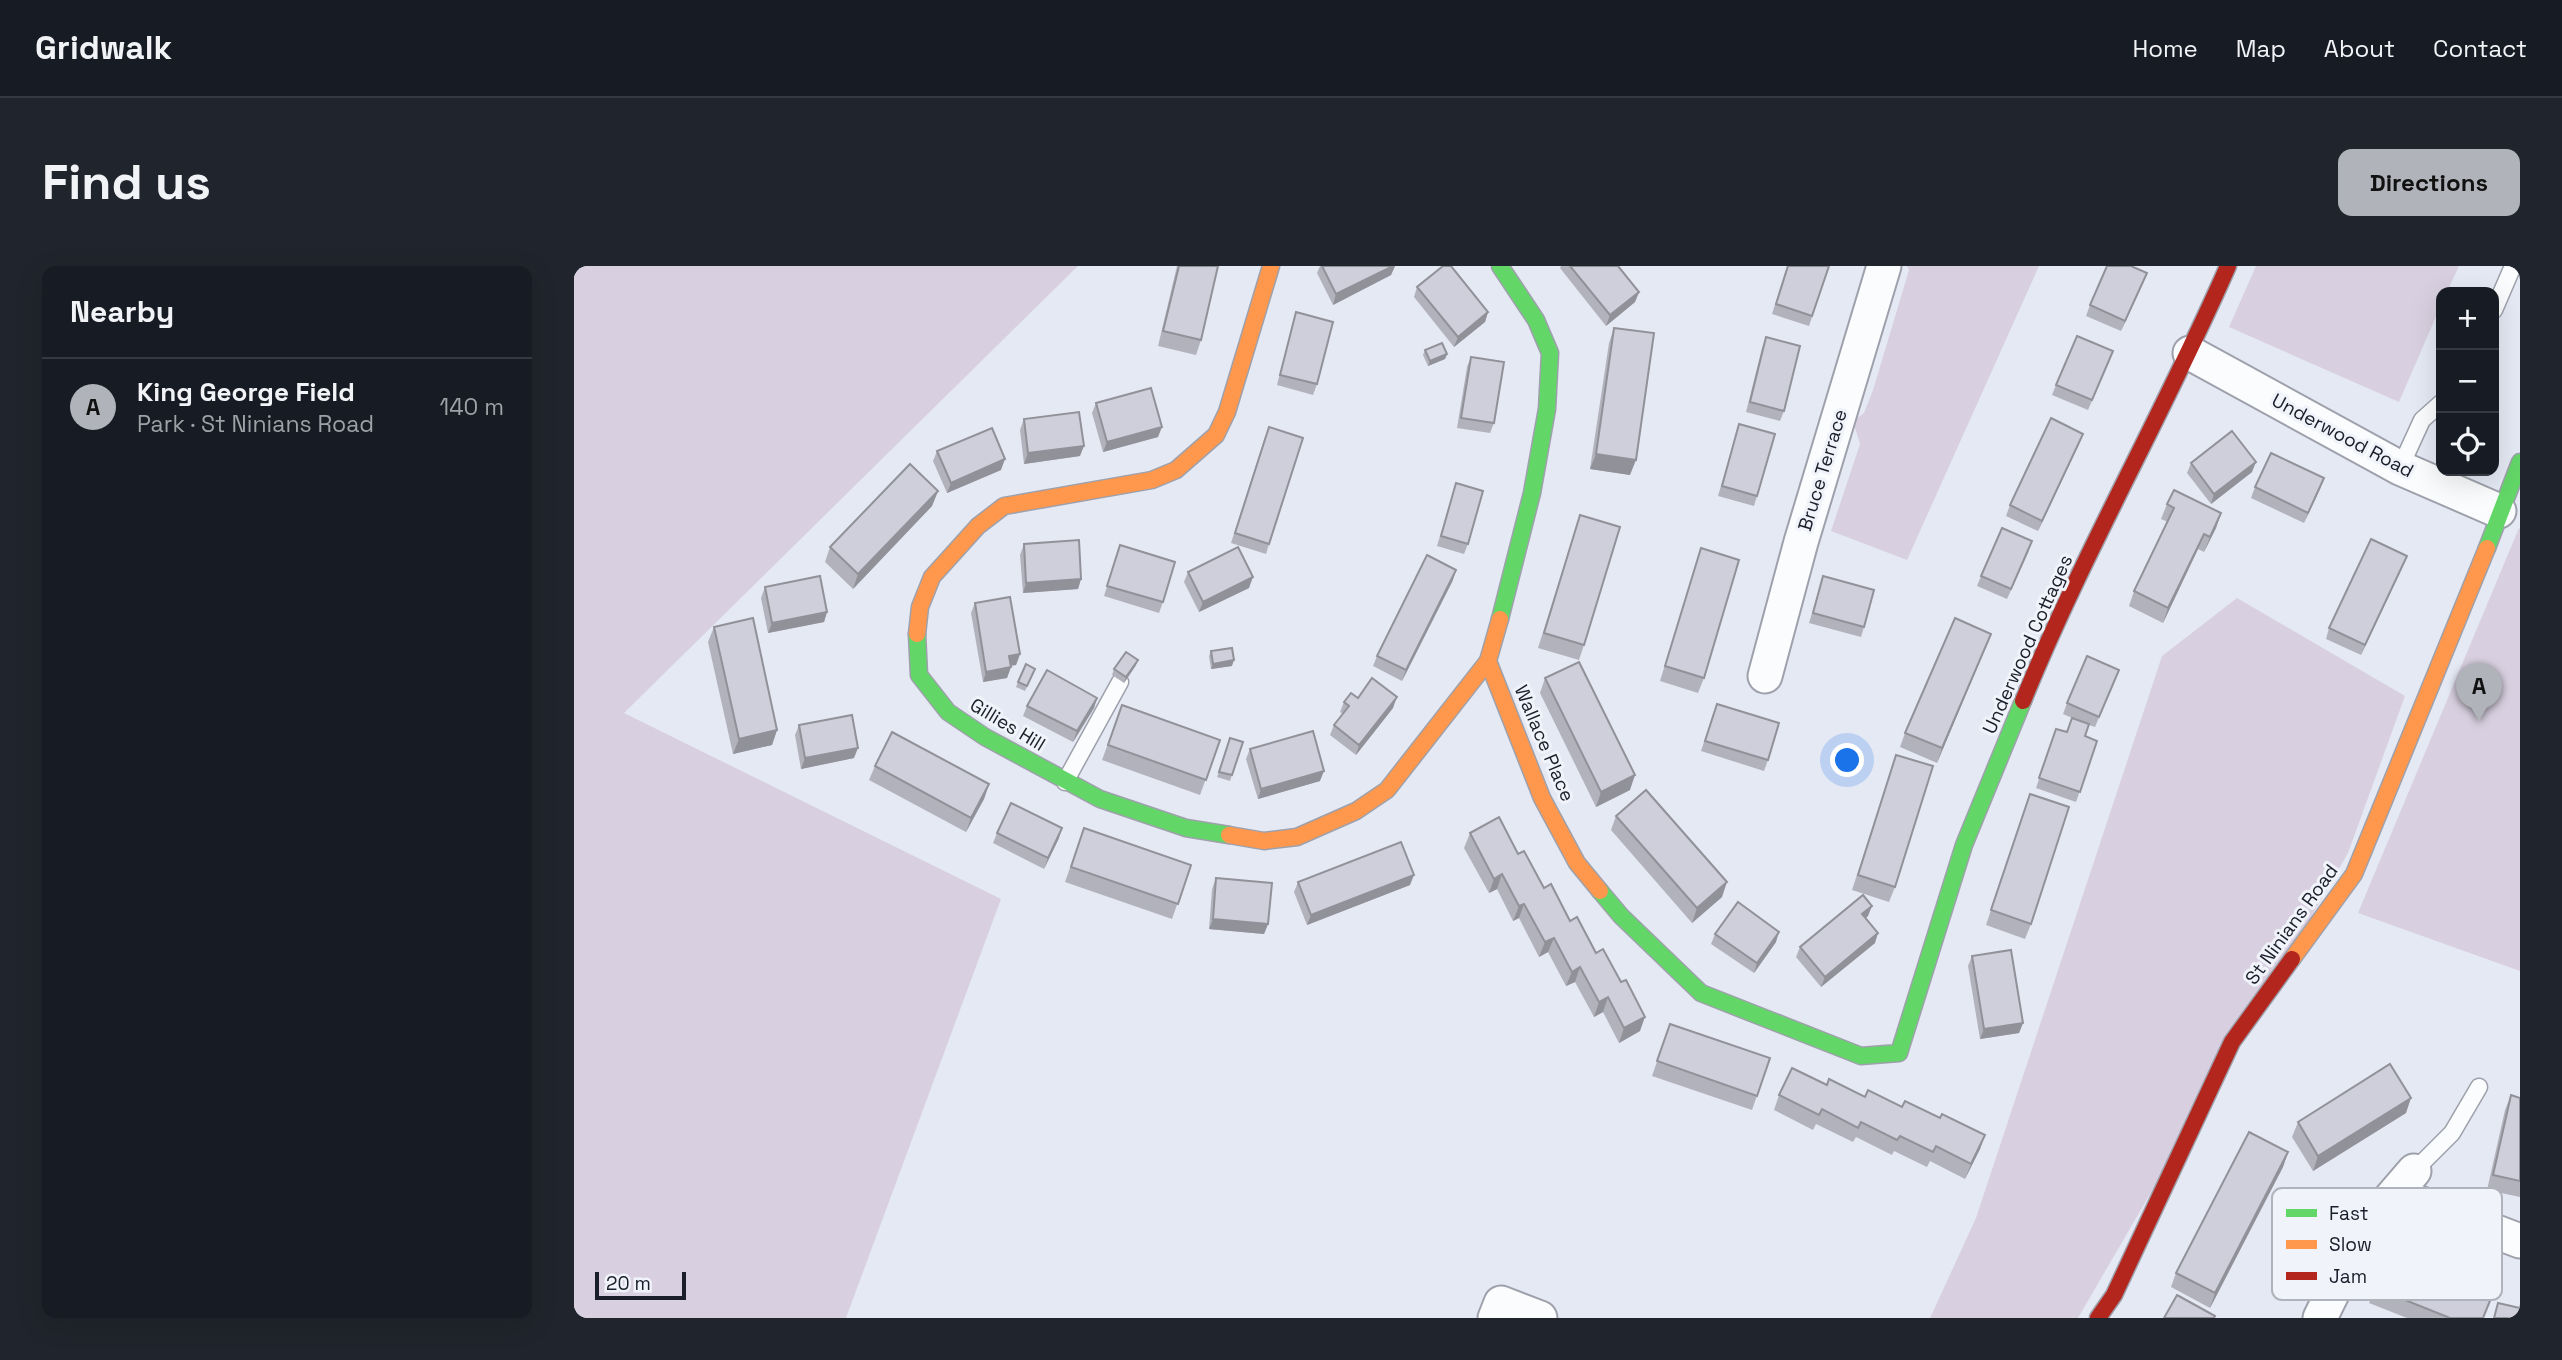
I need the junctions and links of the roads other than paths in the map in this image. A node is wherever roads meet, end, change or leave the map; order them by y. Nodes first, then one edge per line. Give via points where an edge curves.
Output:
1 (1271, 266) edge
2 (1500, 266) edge
3 (1884, 266) edge
4 (2228, 266) edge
5 (2513, 266) edge
6 (2499, 298) edge
7 (2190, 353) junction
8 (2436, 407) edge
9 (2520, 462) edge
10 (2400, 468) junction
11 (2499, 511) junction
12 (1488, 661) junction
13 (1765, 676) dead end
14 (1120, 682) edge
15 (1065, 782) junction
16 (1899, 1053) joint
17 (2479, 1087) dead end
18 (2405, 1182) junction
19 (2400, 1188) edge
20 (2417, 1188) edge
21 (2502, 1232) edge
22 (2520, 1241) edge
23 (2329, 1300) edge
24 (1498, 1310) edge
25 (1540, 1318) edge
26 (2098, 1318) edge
27 (2320, 1318) edge

1 - 15 street, Gillies Hill via 1227,412 1206,447 1152,480 1004,506 953,551 932,577 920,607 916,641 919,676 948,712
2 - 12 street via 1536,320 1550,354 1532,493
3 - 13 street, Bruce Terrace
4 - 7 street, Underwood Cottages
5 - 6 lane
7 - 10 street, Underwood Road
7 - 16 street, Underwood Cottages via 2046,644 1964,845
8 - 10 lane via 2422,420
9 - 11 street, St Ninians Road
10 - 11 street, Underwood Road
11 - 26 street, St Ninians Road via 2476,581 2354,874 2232,1042 2114,1295
12 - 15 street, Gillies Hill via 1387,790 1356,811 1297,837 1264,841 1186,828
12 - 16 street, Wallace Place via 1554,820 1577,863 1631,926 1701,993 1861,1056
14 - 15 lane
17 - 18 lane via 2452,1133
18 - 19 street
18 - 20 street
21 - 22 street
23 - 27 street
24 - 25 street

